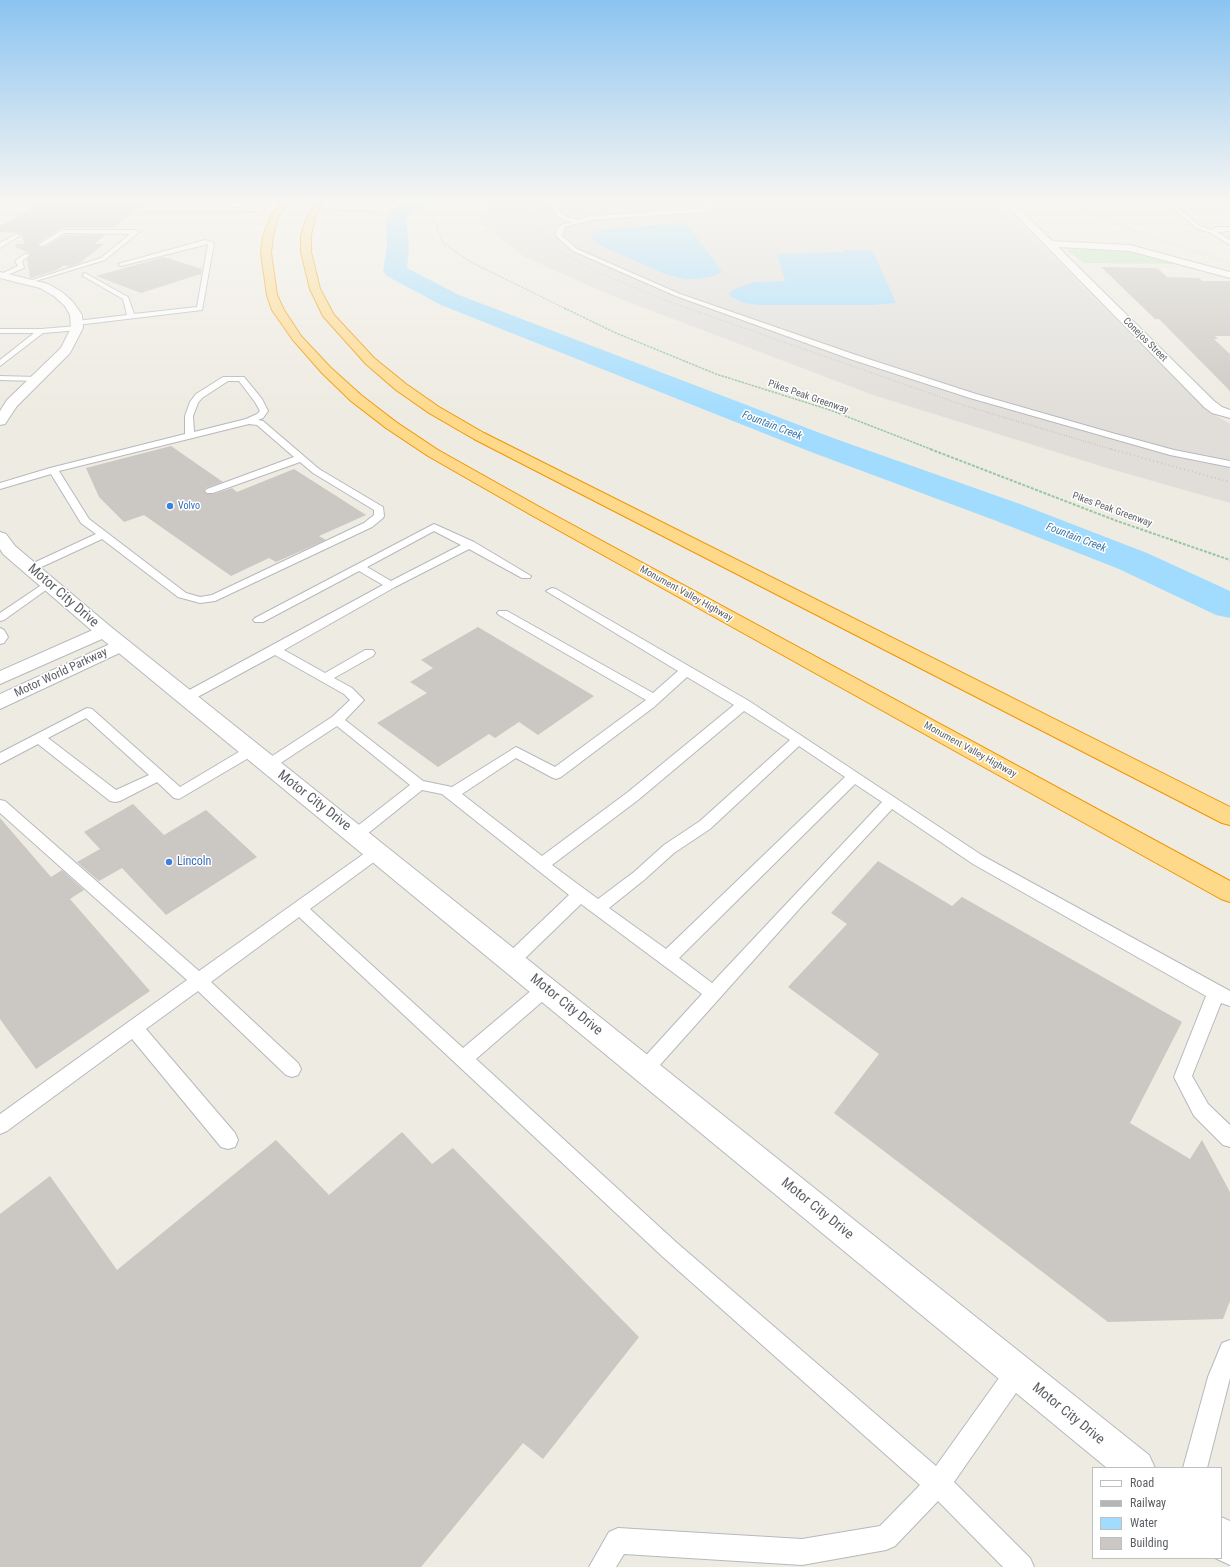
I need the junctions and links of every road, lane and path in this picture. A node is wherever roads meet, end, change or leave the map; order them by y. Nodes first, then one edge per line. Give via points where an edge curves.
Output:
1 (62, 272) edge
2 (94, 272) edge
3 (206, 272) edge
4 (269, 272) edge
5 (311, 272) edge
6 (492, 272) edge
7 (625, 272) edge
8 (1078, 272) edge
9 (1220, 272) edge
10 (2, 275) edge
11 (1230, 275) edge
12 (31, 282) junction
13 (57, 282) dead end
14 (44, 286) junction
15 (131, 315) junction
16 (77, 325) junction
17 (0, 331) edge
18 (41, 331) junction
19 (0, 364) edge
20 (0, 378) edge
21 (37, 378) junction
22 (1230, 414) edge
23 (0, 421) edge
24 (248, 421) junction
25 (190, 436) junction
26 (301, 458) junction
27 (1230, 464) edge
28 (53, 470) junction
29 (0, 486) edge
30 (210, 492) dead end
31 (102, 535) junction
32 (1, 542) edge
33 (470, 544) junction
34 (1230, 560) edge
35 (359, 567) junction
36 (40, 576) junction
37 (526, 576) dead end
38 (391, 585) junction
39 (552, 591) dead end
40 (503, 613) dead end
41 (0, 618) edge
42 (259, 620) dead end
43 (0, 632) edge
44 (112, 638) junction
45 (0, 640) edge
46 (275, 650) junction
47 (369, 653) dead end
48 (687, 670) junction
49 (0, 678) edge
50 (325, 678) junction
51 (187, 697) junction
52 (654, 699) junction
53 (0, 702) edge
54 (744, 704) junction
55 (337, 720) junction
56 (39, 738) junction
57 (799, 739) junction
58 (260, 757) junction
59 (0, 759) edge
60 (158, 776) junction
61 (854, 776) junction
62 (419, 785) junction
63 (452, 794) junction
64 (892, 801) junction
65 (0, 805) edge
66 (1230, 816) edge
67 (356, 835) junction
68 (377, 852) junction
69 (542, 865) junction
70 (1230, 892) edge
71 (580, 895) junction
72 (299, 908) junction
73 (598, 908) junction
74 (668, 959) junction
75 (511, 961) junction
76 (199, 981) junction
77 (545, 988) junction
78 (713, 993) junction
79 (1223, 996) edge
80 (134, 1028) junction
81 (463, 1059) junction
82 (292, 1069) dead end
83 (645, 1069) junction
84 (0, 1125) edge
85 (1230, 1138) edge
86 (228, 1140) dead end
87 (1230, 1351) edge
88 (1017, 1372) junction
89 (1135, 1467) edge
90 (1195, 1467) edge
91 (938, 1484) junction
92 (1222, 1538) edge
93 (1230, 1545) edge
94 (602, 1567) edge
95 (1022, 1567) edge

1 - 12 lane
2 - 15 lane via 82,276 126,298
3 - 15 lane via 200,309
4 - 70 highway, Monument Valley Highway via 272,295 278,310 297,338 326,370 390,425 433,453
5 - 66 highway via 315,289 329,316 353,344 401,387 434,410 479,436
6 - 34 path, Pikes Peak Greenway via 616,333 716,374 830,410 1118,521
7 - 27 lane via 678,296 973,396 1173,453
8 - 22 street, Conejos Street via 1217,410
9 - 11 street
10 - 12 street
12 - 14 street
13 - 14 lane
14 - 16 street via 69,304 76,315
15 - 16 lane
16 - 18 lane
16 - 21 street via 66,350
17 - 18 lane
18 - 19 lane
20 - 21 lane
21 - 23 street via 12,403
24 - 25 lane
24 - 25 lane via 260,416 264,411 259,401 242,379 226,379 194,402 189,416
24 - 26 lane via 260,423
25 - 28 lane
26 - 30 lane
26 - 31 lane via 316,471 378,509 379,516 368,525 214,598 200,600 182,595
28 - 29 lane
28 - 31 lane via 85,522
31 - 36 lane
32 - 36 street, Motor City Drive
33 - 35 lane via 434,527
33 - 37 lane
33 - 38 lane
35 - 38 lane
35 - 42 lane
36 - 41 lane
36 - 44 street, Motor City Drive
38 - 46 lane
39 - 48 lane
40 - 52 lane
43 - 45 lane
44 - 49 street, Motor World Parkway
44 - 51 street, Motor City Drive
44 - 53 street, Motor World Parkway
46 - 50 lane
46 - 51 lane
47 - 50 lane
48 - 52 lane
48 - 54 lane
50 - 55 lane via 358,700
51 - 58 street, Motor City Drive
52 - 63 lane via 556,774 516,752
54 - 57 lane
54 - 69 lane via 633,796
55 - 58 lane
55 - 62 lane
56 - 59 lane
56 - 60 lane via 115,797
56 - 60 lane via 87,712
57 - 61 lane
57 - 73 lane via 705,824 669,849
58 - 60 lane via 179,794
58 - 67 street, Motor City Drive
61 - 64 lane
61 - 74 lane
62 - 63 lane via 446,790
62 - 67 lane
63 - 69 lane
64 - 78 lane
64 - 79 lane via 978,860
65 - 76 lane
67 - 68 street, Motor City Drive
68 - 72 lane
68 - 75 street, Motor City Drive
69 - 71 lane
71 - 73 lane
71 - 75 lane
72 - 76 lane
72 - 81 lane
73 - 74 lane
74 - 78 lane
75 - 77 street, Motor City Drive
76 - 80 lane
76 - 82 lane
77 - 81 lane
77 - 83 street, Motor City Drive
78 - 83 lane
79 - 85 lane via 1183,1077 1200,1110
80 - 84 lane
80 - 86 lane
81 - 91 lane via 670,1250
83 - 88 street, Motor City Drive
87 - 90 lane via 1219,1377
88 - 89 street, Motor City Drive
88 - 91 lane
91 - 94 lane via 886,1537 802,1552 618,1541
91 - 95 lane
92 - 93 street

